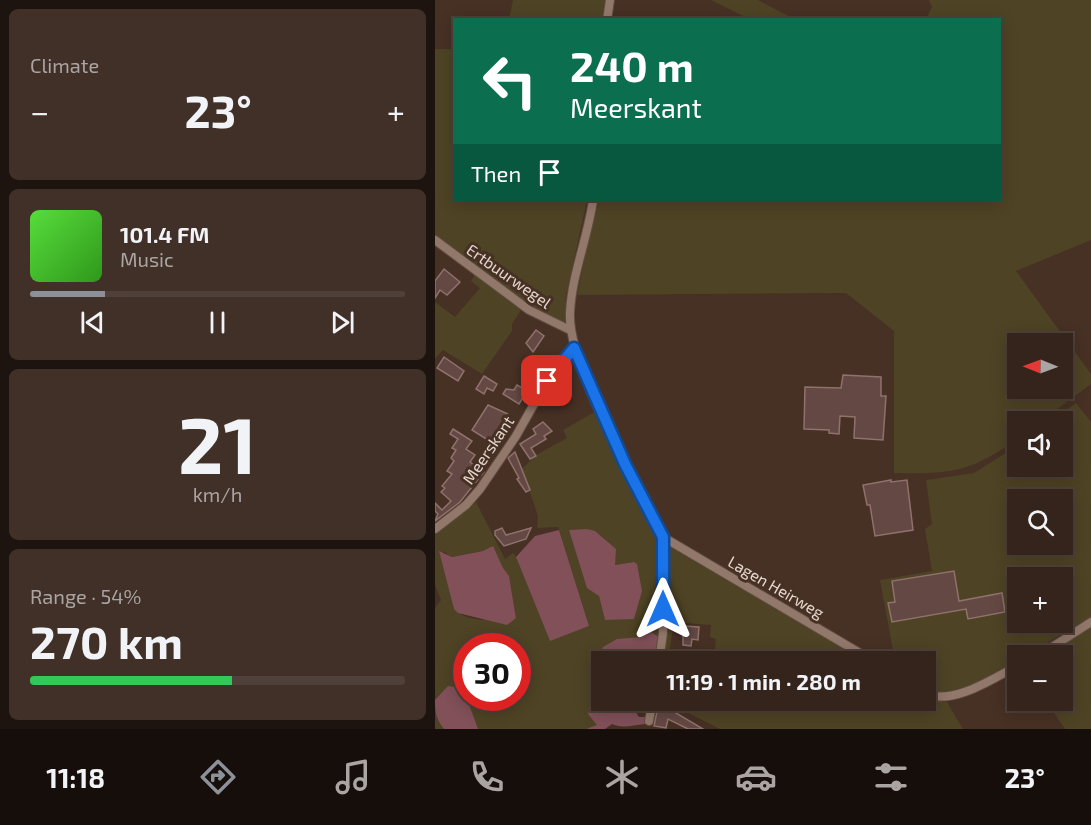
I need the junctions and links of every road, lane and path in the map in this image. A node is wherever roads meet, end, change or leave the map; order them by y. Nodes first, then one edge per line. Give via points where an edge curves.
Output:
1 (610, 0) edge
2 (607, 18) edge
3 (593, 201) edge
4 (435, 240) edge
5 (570, 330) junction
6 (574, 348) junction
7 (435, 529) edge
8 (663, 537) junction
9 (1091, 622) edge
10 (1055, 645) edge
11 (661, 651) edge
12 (856, 651) edge
13 (1007, 671) edge
14 (936, 696) edge
15 (651, 711) edge
16 (649, 721) dead end

1 - 2 street
3 - 5 street via 572,295
4 - 5 street, Ertbuurwegel via 529,310
5 - 6 street
6 - 7 street, Meerskant via 547,381 480,489
6 - 8 street via 625,464
8 - 11 street
8 - 12 street, Lagen Heirweg
9 - 10 street
13 - 14 street via 970,689 945,697
15 - 16 street

